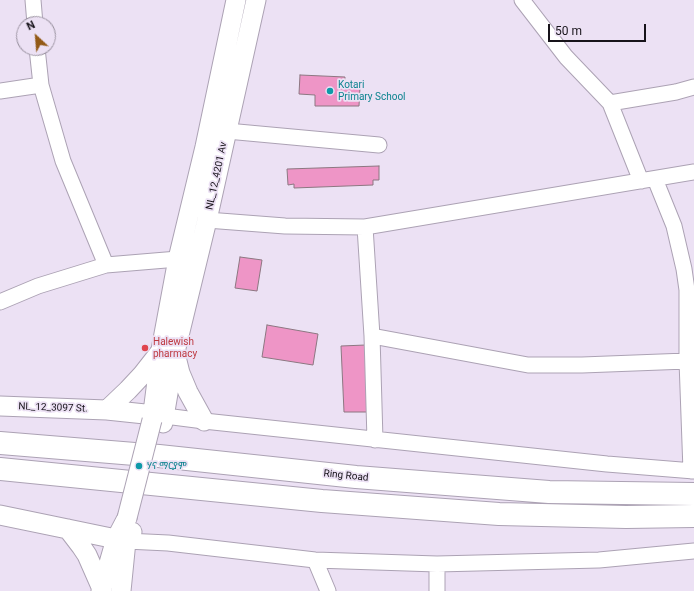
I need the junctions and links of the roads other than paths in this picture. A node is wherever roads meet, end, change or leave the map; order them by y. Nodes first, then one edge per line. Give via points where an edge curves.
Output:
1 (32, 0) edge
2 (236, 0) edge
3 (256, 0) edge
4 (522, 0) edge
5 (34, 16) edge
6 (38, 56) edge
7 (41, 85) junction
8 (694, 87) edge
9 (0, 91) edge
10 (610, 103) junction
11 (227, 131) junction
12 (379, 145) dead end
13 (694, 172) edge
14 (648, 180) junction
15 (207, 220) junction
16 (365, 227) junction
17 (178, 259) junction
18 (106, 265) junction
19 (0, 302) edge
20 (372, 336) junction
21 (168, 351) junction
22 (687, 361) junction
23 (0, 406) edge
24 (107, 410) junction
25 (158, 419) junction
26 (204, 421) junction
27 (375, 440) junction
28 (0, 443) edge
29 (0, 469) edge
30 (692, 471) edge
31 (694, 494) edge
32 (0, 515) edge
33 (694, 516) edge
34 (68, 529) junction
35 (121, 540) junction
36 (694, 551) edge
37 (315, 560) junction
38 (436, 564) junction
39 (325, 589) edge
40 (102, 590) edge
41 (121, 591) edge
42 (437, 591) edge

1 - 5 street
2 - 17 main road, NL_12_4201 Av
3 - 11 main road, NL_12_4201 Av
4 - 10 street via 566,57
6 - 7 street
7 - 9 street
7 - 18 street via 63,161
8 - 10 street
10 - 14 street
11 - 12 street
11 - 15 main road, NL_12_4201 Av
13 - 14 street
14 - 16 street
14 - 22 street via 674,226 684,269 687,290
15 - 16 street via 285,226
15 - 21 main road, NL_12_4201 Av
16 - 20 street
17 - 18 street
17 - 21 main road, NL_12_4201 Av
18 - 19 street via 38,286
20 - 22 street via 528,365
20 - 27 street
21 - 24 main road
21 - 25 main road
21 - 26 main road
22 - 30 street
23 - 24 main road, NL_12_3097 St.
24 - 25 main road, NL_12_3097 St.
25 - 26 street
25 - 35 main road, bridge via 133,519
26 - 27 street
27 - 30 street
28 - 31 highway, Ring Road via 159,456 364,478 549,492
29 - 33 highway via 322,501 499,514
32 - 34 main road
34 - 35 main road
34 - 40 main road via 87,555
35 - 37 street
35 - 40 main road
35 - 41 main road
36 - 38 street via 599,560
37 - 38 street
37 - 39 street
38 - 42 street

